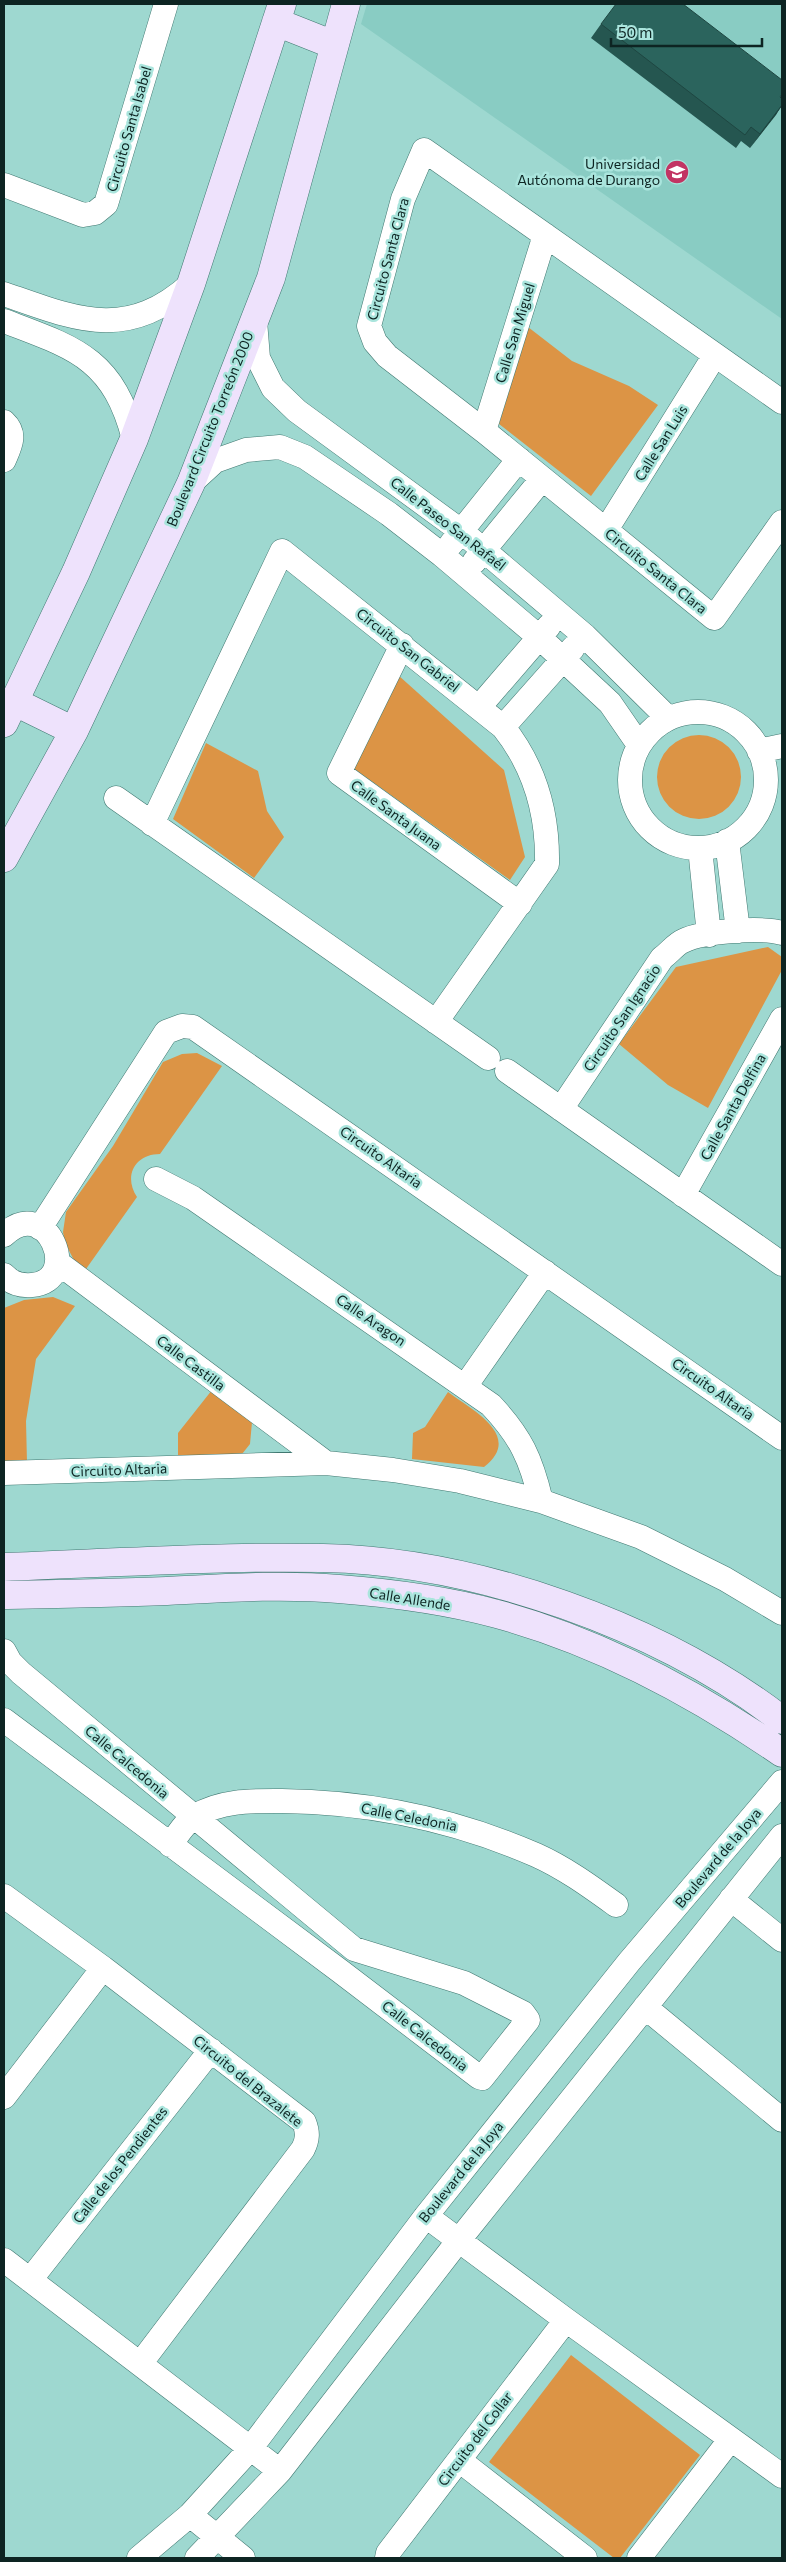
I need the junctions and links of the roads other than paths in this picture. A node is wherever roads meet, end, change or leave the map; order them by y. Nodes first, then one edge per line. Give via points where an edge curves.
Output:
1 (166, 4) edge
2 (346, 4) edge
3 (279, 13) edge
4 (334, 45) junction
5 (4, 186) edge
6 (545, 235) junction
7 (190, 284) junction
8 (4, 294) edge
9 (4, 321) edge
10 (255, 321) junction
11 (715, 356) junction
12 (782, 402) edge
13 (4, 422) edge
14 (484, 431) junction
15 (134, 439) junction
16 (4, 460) edge
17 (518, 460) junction
18 (542, 479) junction
19 (191, 483) junction
20 (782, 522) edge
21 (606, 530) junction
22 (461, 531) junction
23 (483, 550) junction
24 (442, 555) junction
25 (465, 573) junction
26 (559, 613) junction
27 (584, 636) junction
28 (539, 637) junction
29 (402, 645) junction
30 (564, 659) junction
31 (480, 706) junction
32 (9, 713) edge
33 (668, 718) junction
34 (503, 727) junction
35 (74, 731) junction
36 (638, 745) junction
37 (782, 746) edge
38 (759, 751) junction
39 (774, 776) edge
40 (116, 798) dead end
41 (152, 824) junction
42 (728, 841) junction
43 (700, 848) junction
44 (4, 858) edge
45 (520, 904) junction
46 (738, 931) junction
47 (782, 933) edge
48 (709, 935) junction
49 (782, 1019) edge
50 (436, 1022) junction
51 (562, 1109) junction
52 (156, 1179) dead end
53 (683, 1195) junction
54 (40, 1228) junction
55 (7, 1229) edge
56 (57, 1262) junction
57 (782, 1264) edge
58 (546, 1272) junction
59 (4, 1278) edge
60 (466, 1385) junction
61 (782, 1438) edge
62 (326, 1463) junction
63 (4, 1473) edge
64 (541, 1501) junction
65 (4, 1567) edge
66 (4, 1595) edge
67 (780, 1609) edge
68 (4, 1651) edge
69 (4, 1720) edge
70 (782, 1720) edge
71 (782, 1753) edge
72 (782, 1782) edge
73 (192, 1817) junction
74 (782, 1836) edge
75 (170, 1845) junction
76 (4, 1896) edge
77 (731, 1899) junction
78 (616, 1905) dead end
79 (782, 1940) edge
80 (354, 1950) junction
81 (103, 1968) junction
82 (340, 1971) junction
83 (645, 2007) junction
84 (211, 2050) junction
85 (4, 2097) edge
86 (782, 2120) edge
87 (426, 2216) junction
88 (459, 2240) junction
89 (4, 2260) edge
90 (30, 2280) junction
91 (566, 2320) junction
92 (140, 2364) junction
93 (730, 2440) junction
94 (250, 2449) junction
95 (458, 2460) junction
96 (280, 2471) junction
97 (782, 2476) edge
98 (190, 2515) junction
99 (218, 2538) junction
100 (139, 2558) edge
101 (197, 2558) edge
102 (243, 2558) edge
103 (387, 2558) edge
104 (585, 2558) edge
105 (639, 2558) edge

1 - 5 street, Circuito Santa Isabel via 106,204 95,213 83,215
2 - 4 main road, Boulevard Circuito Torreón 2000
3 - 4 main road
3 - 7 main road
4 - 10 main road, Boulevard Circuito Torreón 2000 via 271,278
6 - 11 street, Circuito Santa Clara
6 - 14 street, Calle San Miguel
6 - 14 street, Circuito Santa Clara via 424,150 403,200 369,326 375,342 387,356
7 - 8 street via 173,299 150,312 129,319 104,321 55,312
7 - 15 main road
9 - 15 street via 69,346 91,362 119,396
10 - 19 main road, Boulevard Circuito Torreón 2000
10 - 22 street, Calle Paseo San Rafaél via 258,358 273,388 297,411
11 - 12 street, Circuito Santa Clara
11 - 21 street, Calle San Luis
13 - 16 street via 12,437
14 - 17 street, Circuito Santa Clara
15 - 32 main road
17 - 18 street, Circuito Santa Clara
17 - 22 street
18 - 21 street, Circuito Santa Clara
18 - 23 street
19 - 24 street, Calle Paseo San Rafaél via 215,460 246,450 280,447 305,457 389,514
19 - 35 main road, Boulevard Circuito Torreón 2000
20 - 21 street, Circuito Santa Clara via 714,618
22 - 23 street, Calle Paseo San Rafaél
22 - 24 street
23 - 25 street
23 - 26 street, Calle Paseo San Rafaél
24 - 25 street, Calle Paseo San Rafaél
25 - 28 street, Calle Paseo San Rafaél
26 - 27 street, Calle Paseo San Rafaél
26 - 28 street
27 - 30 street
27 - 33 street, Calle Paseo San Rafaél
28 - 30 street, Calle Paseo San Rafaél
28 - 31 street
29 - 31 street, Circuito San Gabriel
29 - 41 street, Circuito San Gabriel via 282,551
29 - 45 street, Calle Santa Juana via 339,773
30 - 34 street
30 - 36 street, Calle Paseo San Rafaél via 610,703
31 - 34 street, Circuito San Gabriel
32 - 35 main road
33 - 36 street via 652,729
33 - 38 street via 683,713 714,713 741,727
34 - 45 street, Circuito San Gabriel via 528,764 548,834 547,864
35 - 44 main road, Boulevard Circuito Torreón 2000
36 - 43 street via 630,779 633,801 639,814 648,826 671,843
37 - 38 street
38 - 39 street
39 - 42 street via 756,815
40 - 41 street
41 - 50 street
42 - 43 street
42 - 46 street
43 - 48 street
45 - 50 street, Circuito San Gabriel
46 - 47 street, Circuito San Ignacio via 770,929
46 - 48 street, Circuito San Ignacio
48 - 51 street, Circuito San Ignacio via 683,941 662,958
49 - 53 street, Calle Santa Delfina
50 - 51 street
51 - 53 street
52 - 60 street, Calle Aragon via 194,1198
53 - 57 street
54 - 55 street via 31,1225
54 - 56 street via 55,1242
54 - 58 street, Circuito Altaria via 166,1032 182,1026 194,1027
56 - 59 street via 46,1280 36,1285 15,1284
56 - 62 street, Calle Castilla
58 - 60 street
58 - 61 street, Circuito Altaria
60 - 64 street, Calle Aragon via 491,1404 511,1426 532,1466
62 - 63 street, Circuito Altaria
62 - 64 street, Circuito Altaria via 460,1481
64 - 67 street, Circuito Altaria via 641,1537
65 - 70 main road via 324,1558 415,1566 508,1586 590,1614 714,1674
66 - 71 main road, Calle Allende via 265,1586 338,1588 410,1597 497,1614 574,1640 641,1668 706,1702
68 - 73 street, Calle Calcedonia via 20,1673
69 - 75 street, Calle Calcedonia
72 - 87 street, Boulevard de la Joya via 629,1962
73 - 75 street, Calle Celedonia
73 - 78 street, Calle Celedonia via 210,1808 247,1800 313,1801 392,1811 461,1827 537,1855
73 - 80 street, Calle Calcedonia
74 - 77 street
75 - 82 street, Calle Calcedonia
76 - 81 street, Circuito del Brazalete
77 - 79 street
77 - 83 street
80 - 82 street
80 - 82 street, Calle Calcedonia via 464,1983 523,2013 528,2020 480,2078
81 - 84 street, Circuito del Brazalete
81 - 85 street
83 - 86 street
83 - 88 street
84 - 90 street, Calle de los Pendientes
84 - 92 street, Circuito del Brazalete via 304,2122 306,2142
87 - 88 street
87 - 94 street, Boulevard de la Joya
88 - 91 street
88 - 96 street
89 - 90 street
90 - 92 street
91 - 93 street
91 - 95 street, Circuito del Collar
92 - 94 street
93 - 97 street
93 - 105 street
94 - 96 street
94 - 98 street, Boulevard de la Joya
95 - 103 street, Circuito del Collar
95 - 104 street
96 - 99 street
98 - 99 street
98 - 100 street, Boulevard de la Joya
99 - 101 street
99 - 102 street

